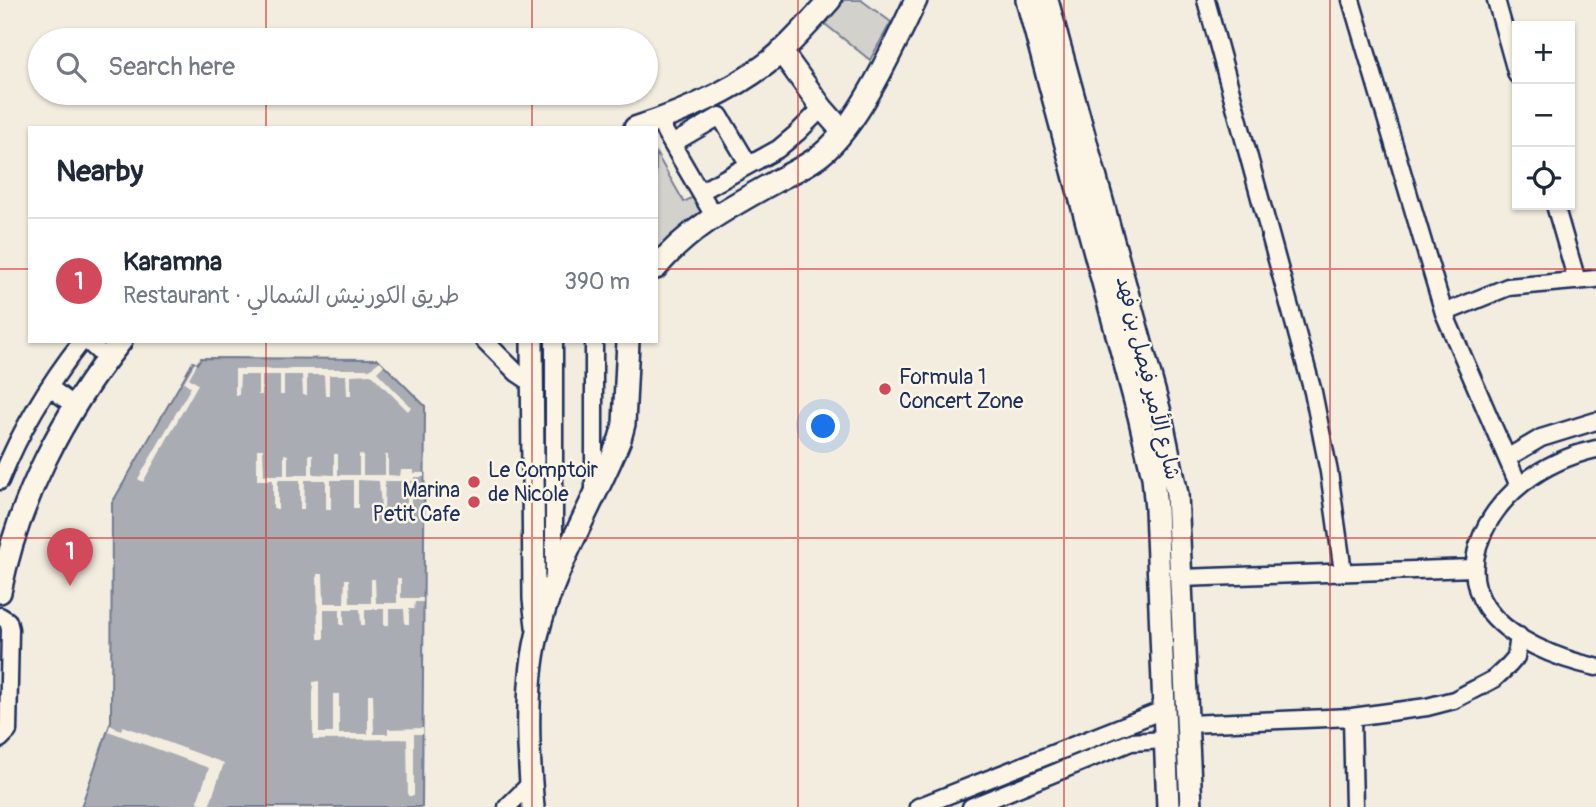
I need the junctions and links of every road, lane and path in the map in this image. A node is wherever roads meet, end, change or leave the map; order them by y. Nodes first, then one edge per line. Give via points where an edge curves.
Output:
1 (830, 0) edge
2 (916, 0) edge
3 (925, 0) edge
4 (1010, 0) edge
5 (1027, 0) edge
6 (1047, 0) edge
7 (1206, 0) edge
8 (1351, 0) edge
9 (1496, 0) edge
10 (781, 51) junction
11 (1512, 57) edge
12 (876, 77) junction
13 (1049, 81) junction
14 (822, 108) junction
15 (658, 120) junction
16 (641, 126) edge
17 (843, 132) junction
18 (672, 144) junction
19 (749, 166) junction
20 (700, 192) junction
21 (1556, 210) edge
22 (714, 216) junction
23 (658, 266) edge
24 (1596, 279) edge
25 (1577, 281) junction
26 (1444, 313) junction
27 (81, 343) edge
28 (89, 343) edge
29 (119, 343) edge
30 (487, 343) edge
31 (533, 343) edge
32 (554, 343) edge
33 (594, 343) edge
34 (628, 343) edge
35 (107, 359) junction
36 (532, 383) junction
37 (48, 387) junction
38 (76, 407) junction
39 (1596, 421) edge
40 (1596, 449) edge
41 (1507, 458) junction
42 (5, 459) edge
43 (0, 481) edge
44 (1519, 486) junction
45 (594, 496) junction
46 (1473, 568) junction
47 (1343, 572) junction
48 (1181, 578) junction
49 (554, 584) junction
50 (0, 592) edge
51 (0, 616) edge
52 (538, 633) junction
53 (1518, 636) junction
54 (1596, 667) edge
55 (1163, 710) junction
56 (1352, 717) junction
57 (1188, 724) junction
58 (0, 739) edge
59 (1165, 740) junction
60 (531, 783) junction
61 (507, 807) edge
62 (533, 807) edge
63 (918, 807) edge
64 (971, 807) edge
65 (1168, 807) edge
66 (1191, 807) edge
67 (1354, 807) edge

1 - 10 main road
2 - 12 main road
3 - 12 main road
4 - 13 main road
5 - 13 main road, شارع الأمير فيصل بن فهد
6 - 48 main road, شارع الأمير فيصل بن فهد via 1167,439 1177,494
7 - 47 street via 1313,392
8 - 26 street
9 - 11 street
10 - 14 main road
10 - 15 main road via 733,86
12 - 17 main road
13 - 55 main road, شارع الأمير فيصل بن فهد via 1153,477
14 - 17 main road
14 - 19 street via 789,141
15 - 16 main road
15 - 18 street
17 - 22 main road via 819,157
18 - 19 street via 720,116
18 - 20 street
19 - 20 street
20 - 22 street
21 - 25 street
22 - 23 main road
24 - 25 street
25 - 26 street via 1508,287
26 - 41 street
27 - 37 street
28 - 35 street
29 - 35 main road
30 - 36 street
31 - 36 main road
32 - 49 street
33 - 45 street
34 - 45 main road via 624,424
35 - 38 main road
36 - 52 main road
37 - 38 street
37 - 42 street
38 - 50 main road via 21,514
39 - 41 street via 1541,438
40 - 44 street via 1555,463
41 - 44 street
42 - 43 street
44 - 46 street via 1491,516
45 - 49 main road
46 - 47 street
46 - 53 street via 1487,609
47 - 48 street
48 - 57 main road, شارع الأمير فيصل بن فهد
49 - 52 main road
51 - 58 street via 10,629 8,731
52 - 60 main road via 530,699
53 - 54 street via 1571,661
53 - 56 street via 1516,657 1510,665 1475,690 1427,707
55 - 59 main road, شارع الأمير فيصل بن فهد
55 - 63 street
56 - 57 street
56 - 67 street
57 - 66 main road, شارع الأمير فيصل بن فهد
59 - 64 street via 1130,742
59 - 65 main road, شارع الأمير فيصل بن فهد
60 - 61 street
60 - 62 main road

